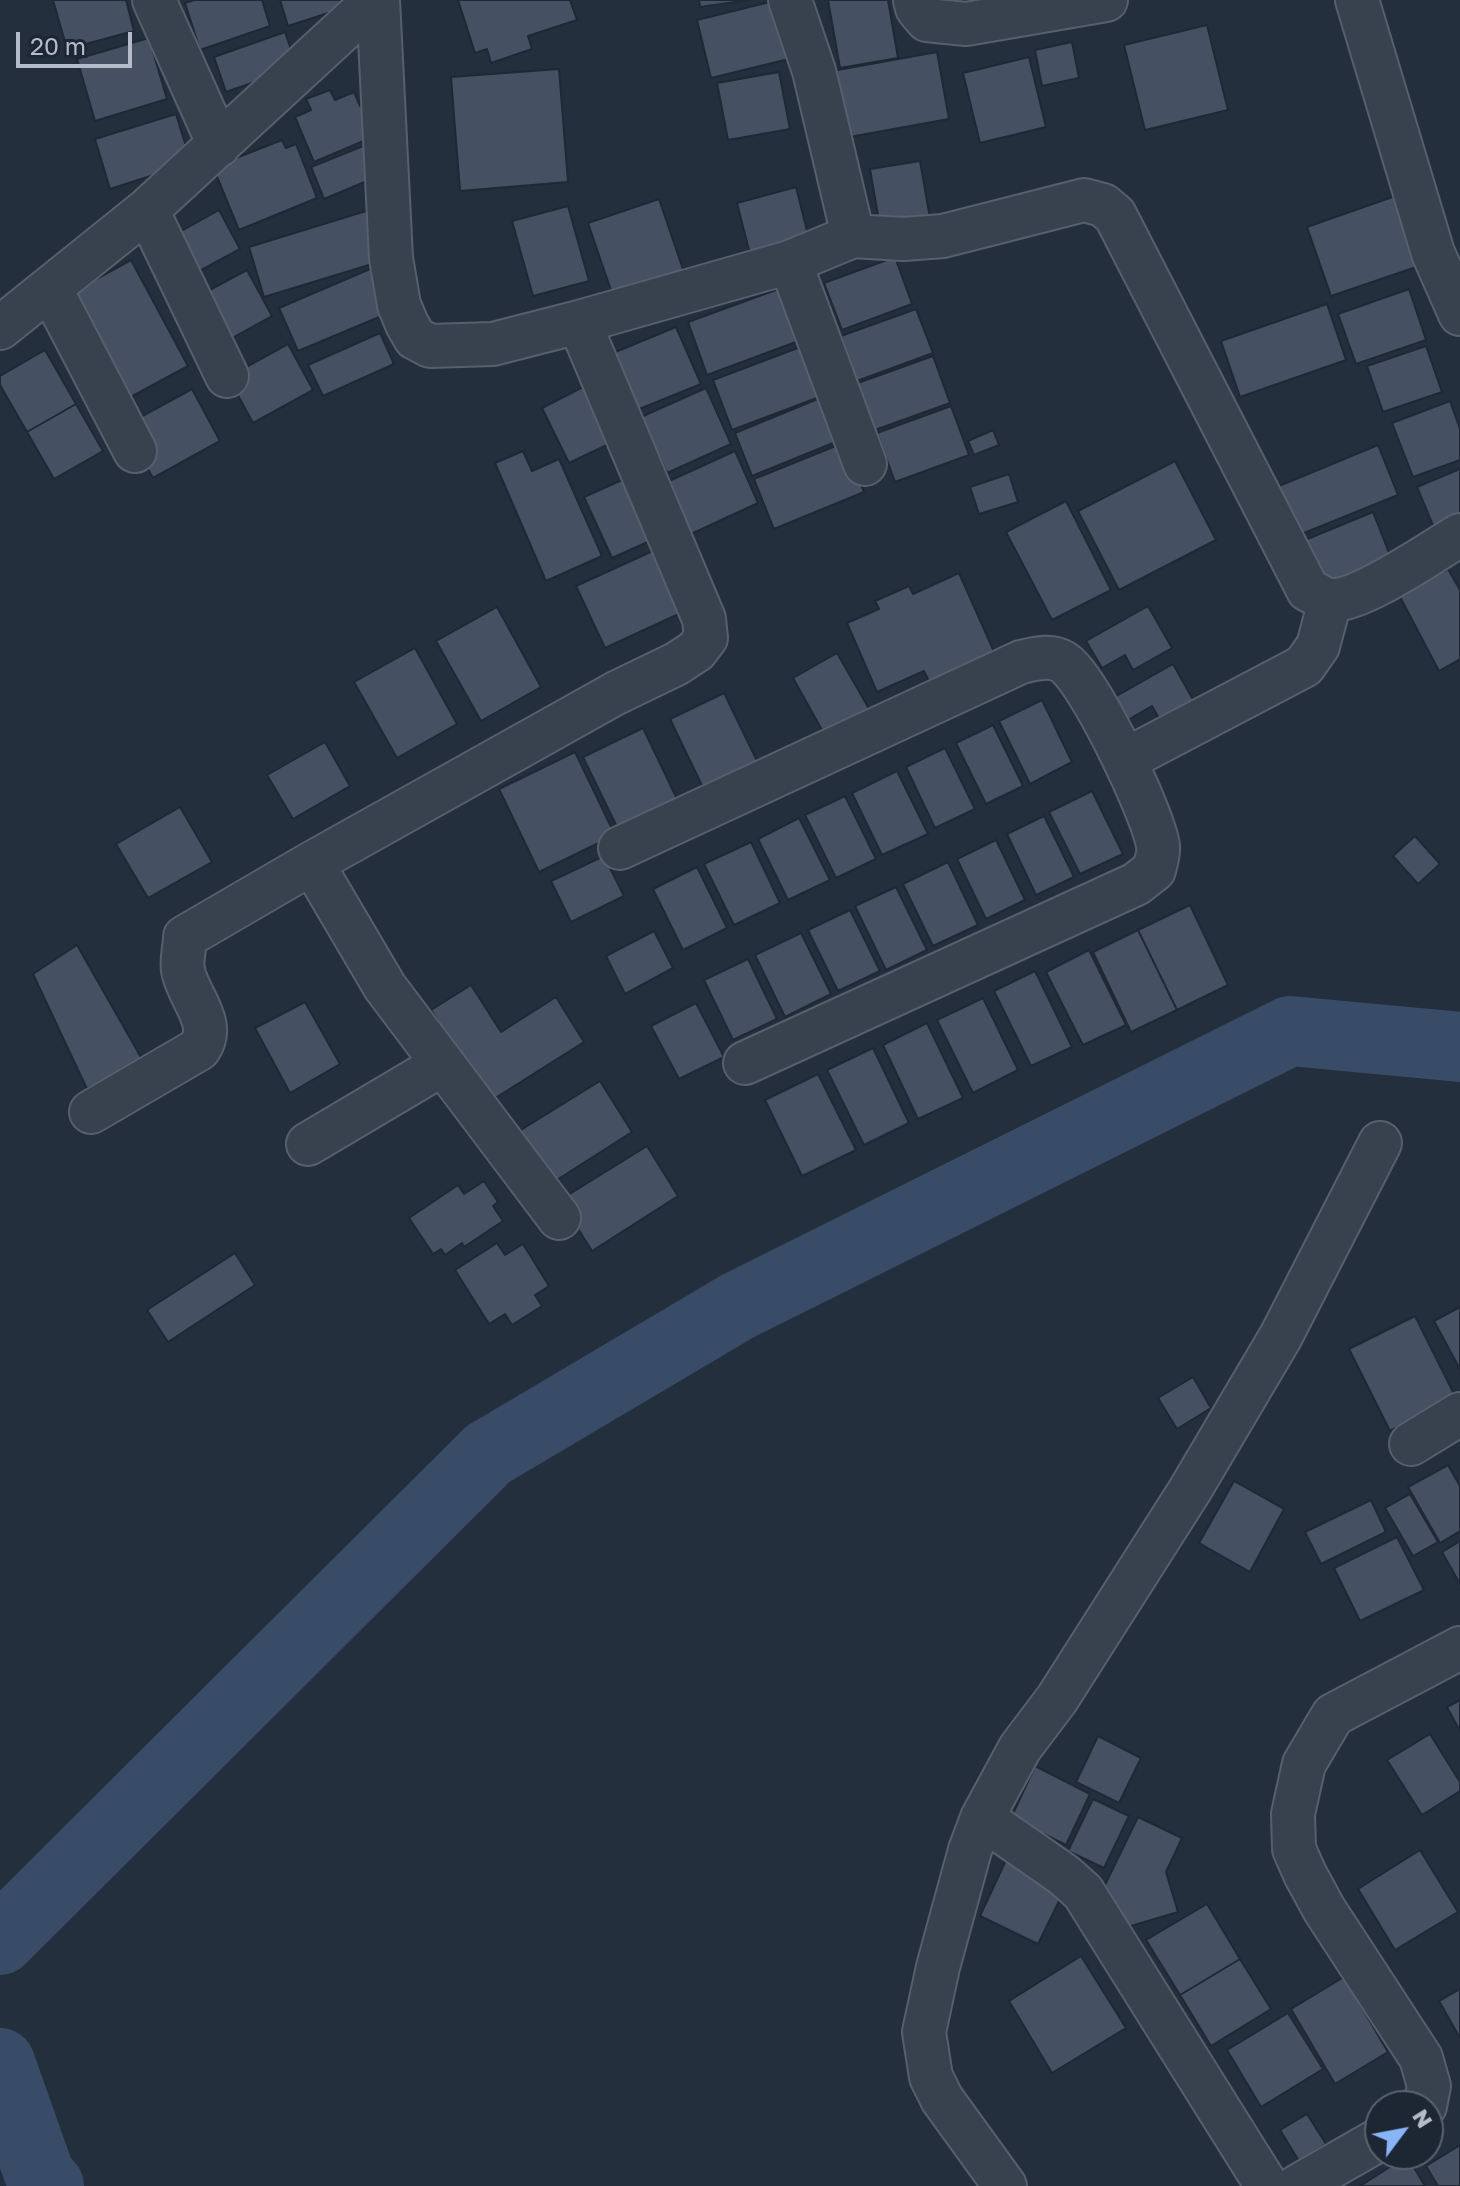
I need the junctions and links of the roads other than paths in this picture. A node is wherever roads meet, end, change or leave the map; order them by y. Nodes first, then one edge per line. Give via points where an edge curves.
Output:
1 (154, 0) edge
2 (377, 0) edge
3 (790, 0) edge
4 (915, 0) edge
5 (1106, 0) edge
6 (1357, 0) edge
7 (219, 145) junction
8 (147, 210) junction
9 (853, 236) junction
10 (790, 262) junction
11 (50, 288) junction
12 (1460, 314) edge
13 (579, 322) junction
14 (0, 328) edge
15 (227, 376) dead end
16 (135, 451) dead end
17 (865, 464) dead end
18 (1460, 535) edge
19 (1330, 601) junction
20 (1125, 760) junction
21 (620, 848) dead end
22 (312, 863) junction
23 (745, 1063) dead end
24 (443, 1064) junction
25 (91, 1112) dead end
26 (1380, 1143) dead end
27 (308, 1144) dead end
28 (559, 1218) dead end
29 (1460, 1414) edge
30 (1411, 1444) dead end
31 (1460, 1648) edge
32 (982, 1818) junction
33 (1428, 2090) edge
34 (1364, 2148) edge
35 (1005, 2186) edge
36 (1267, 2186) edge
37 (1298, 2186) edge

1 - 7 street
2 - 7 street
2 - 13 street via 391,258 399,305 415,338 430,346 493,344
3 - 9 street via 814,71
4 - 5 street via 927,20 966,24
6 - 12 street via 1433,253
7 - 8 street
8 - 11 street
8 - 15 street
9 - 10 street
9 - 19 street via 943,236 1084,200 1103,205 1115,215 1296,571 1308,590
10 - 13 street
10 - 17 street
11 - 14 street
11 - 16 street
13 - 22 street via 704,619 706,638 676,664
18 - 19 street via 1372,587
19 - 20 street via 1318,646 1304,666
20 - 21 street via 1078,676 1062,661 1042,657 1021,662
20 - 23 street via 1148,810 1158,848 1154,870 1136,884
22 - 24 street via 385,987
22 - 25 street via 185,937 183,970 207,1029 204,1042
24 - 27 street
24 - 28 street
26 - 32 street via 1281,1336 1174,1516 1020,1748
29 - 30 street
31 - 33 street via 1333,1715 1304,1764 1293,1814 1294,1849 1305,1874 1421,2058
32 - 35 street via 924,2032 931,2077 942,2099
32 - 36 street via 1083,1892
34 - 37 street

